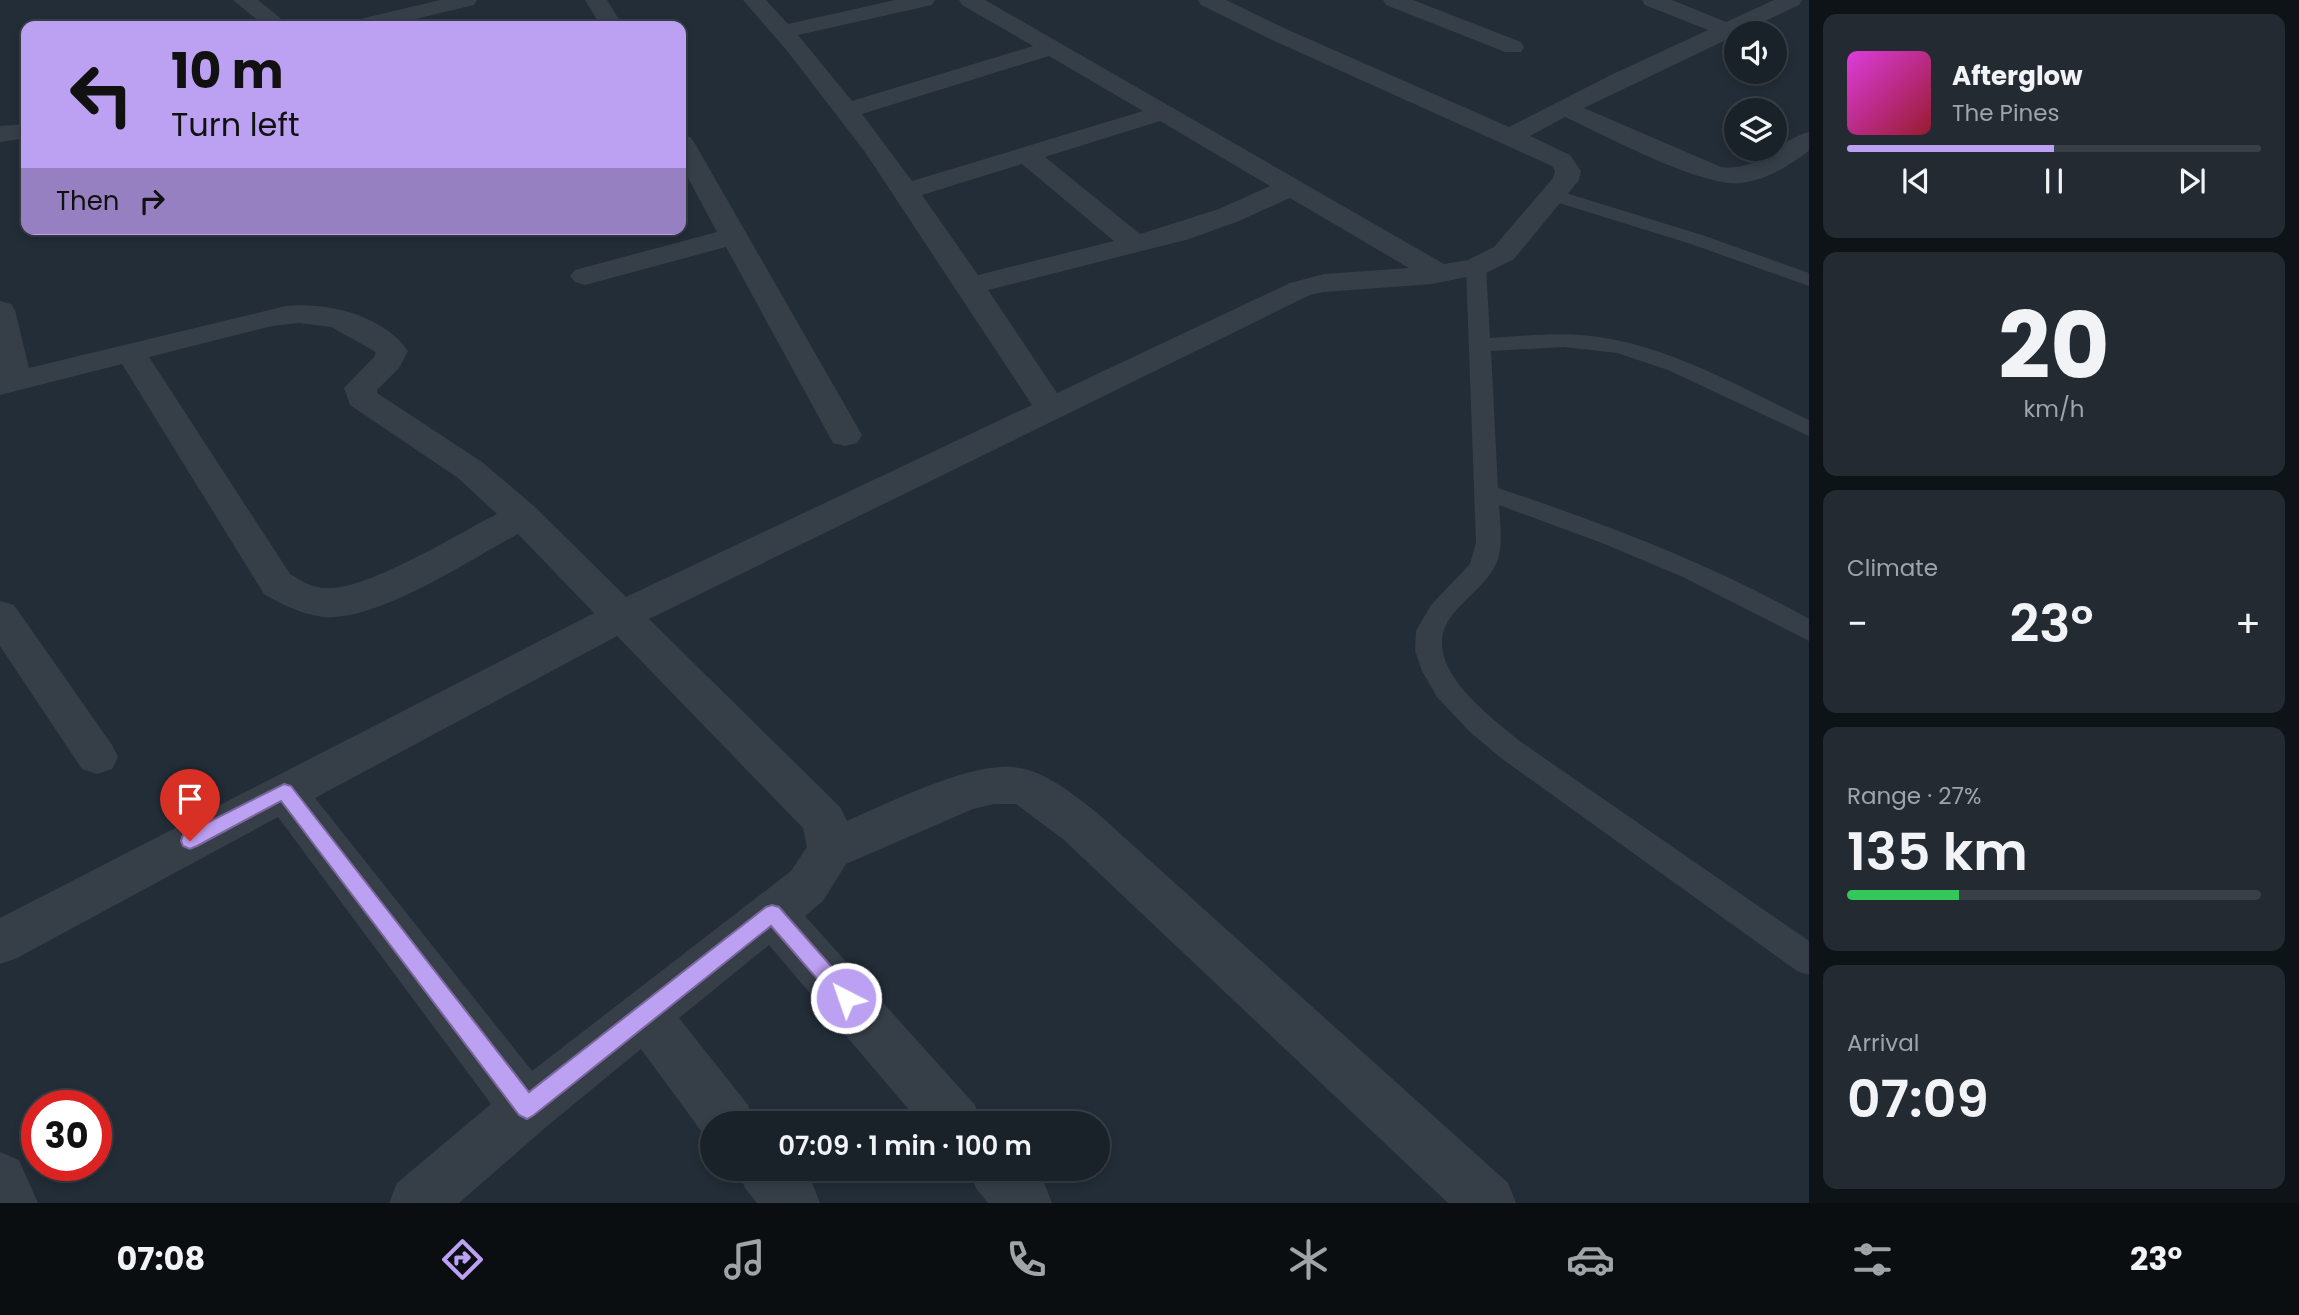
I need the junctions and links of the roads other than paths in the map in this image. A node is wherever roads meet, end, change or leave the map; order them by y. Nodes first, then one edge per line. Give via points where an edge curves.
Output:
1 (244, 0) edge
2 (466, 0) edge
3 (596, 0) edge
4 (754, 0) edge
5 (924, 0) edge
6 (970, 0) edge
7 (1394, 0) edge
8 (1653, 0) edge
9 (1791, 0) edge
10 (1225, 2) edge
11 (417, 20) edge
12 (272, 21) edge
13 (609, 21) edge
14 (1746, 21) edge
15 (1724, 29) edge
16 (1724, 31) edge
17 (783, 32) junction
18 (1513, 47) dead end
19 (1051, 48) junction
20 (1564, 108) junction
21 (845, 111) junction
22 (1162, 113) junction
23 (21, 132) edge
24 (0, 134) edge
25 (1510, 136) junction
26 (1809, 140) edge
27 (686, 151) edge
28 (1027, 155) junction
29 (1291, 187) junction
30 (905, 192) junction
31 (1553, 195) junction
32 (734, 236) junction
33 (1135, 244) junction
34 (1476, 267) junction
35 (1440, 274) junction
36 (585, 276) dead end
37 (1809, 280) edge
38 (970, 286) junction
39 (0, 310) edge
40 (1479, 345) junction
41 (130, 352) junction
42 (8, 383) edge
43 (1052, 410) junction
44 (1809, 429) edge
45 (845, 435) dead end
46 (1486, 492) junction
47 (522, 516) junction
48 (0, 615) edge
49 (623, 615) junction
50 (1809, 631) edge
51 (97, 757) dead end
52 (284, 791) junction
53 (830, 850) junction
54 (772, 914) junction
55 (0, 942) edge
56 (1809, 960) edge
57 (645, 1014) junction
58 (527, 1108) junction
59 (719, 1111) edge
60 (945, 1111) edge
61 (0, 1179) edge
62 (774, 1181) edge
63 (1005, 1181) edge
64 (10, 1203) edge
65 (417, 1203) edge
66 (792, 1203) edge
67 (1024, 1203) edge
68 (1488, 1203) edge

1 - 12 street
2 - 11 street
3 - 13 street
4 - 17 street
5 - 17 street
6 - 19 street
7 - 18 street
8 - 15 street
9 - 14 street
10 - 25 street
16 - 20 street
17 - 21 street
19 - 21 street
19 - 22 street
20 - 25 street
20 - 26 street via 1729,177 1753,174
21 - 30 street
22 - 28 street
22 - 29 street
23 - 24 street
25 - 31 street via 1546,152 1568,171
27 - 32 street
28 - 30 street
28 - 33 street
29 - 33 street via 1229,215
29 - 35 street
30 - 38 street
31 - 34 street via 1503,253
31 - 37 lane
32 - 36 street
32 - 45 street
33 - 38 street
34 - 35 street
34 - 40 lane
35 - 43 street via 1300,289
38 - 43 street
39 - 42 street
40 - 44 lane via 1590,342 1620,347 1657,358
40 - 46 lane
41 - 42 street
41 - 47 street via 293,313 329,314 346,321 392,351 388,361 360,388 362,398 470,470
41 - 47 street via 277,584 298,597 316,604 348,603 374,594
43 - 49 street
46 - 50 lane via 1633,544
46 - 56 lane via 1489,543 1483,564 1437,615 1429,640 1435,676 1469,716 1511,750
47 - 49 street
48 - 51 street
49 - 52 street
49 - 53 street via 824,820
52 - 55 street
52 - 58 street
53 - 54 street via 807,886
53 - 68 street via 975,788 1012,785 1047,799
54 - 57 street
54 - 60 street
57 - 58 street
57 - 59 street
58 - 65 street
61 - 64 street
62 - 66 street
63 - 67 street

